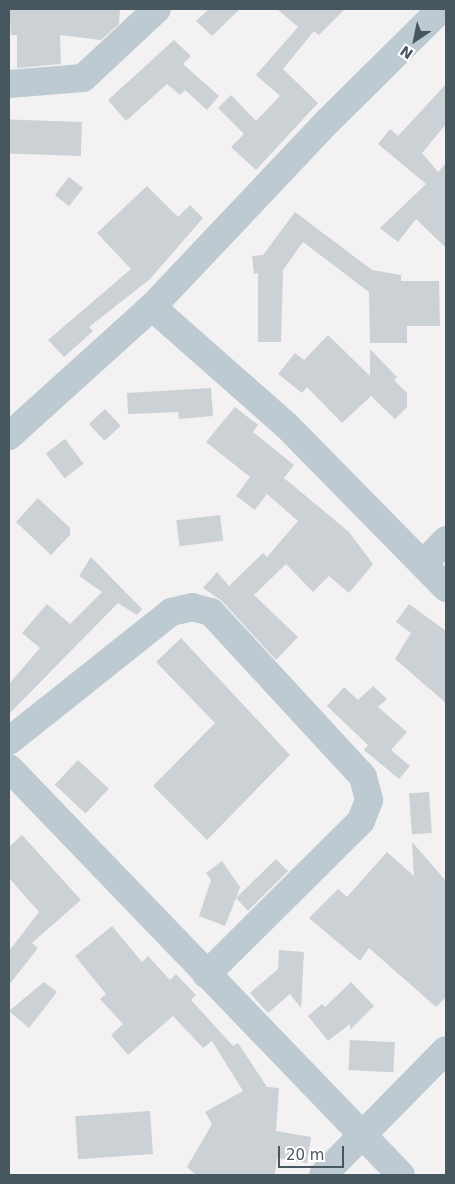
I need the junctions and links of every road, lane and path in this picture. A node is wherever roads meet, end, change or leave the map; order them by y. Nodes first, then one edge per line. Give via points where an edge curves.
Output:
1 (157, 9) edge
2 (441, 9) edge
3 (9, 84) edge
4 (152, 307) junction
5 (9, 436) edge
6 (446, 540) edge
7 (423, 564) junction
8 (446, 588) edge
9 (9, 741) edge
10 (9, 768) edge
11 (206, 975) junction
12 (446, 1050) edge
13 (360, 1136) junction
14 (323, 1175) edge
15 (400, 1175) edge

1 - 3 street via 83,78
2 - 4 street via 328,121
4 - 5 street
4 - 7 street via 287,426
6 - 7 street
7 - 8 street
9 - 11 street via 171,612 192,607 211,612 363,777 368,800 361,821
10 - 11 street
11 - 13 street
12 - 13 street
13 - 14 street
13 - 15 street

